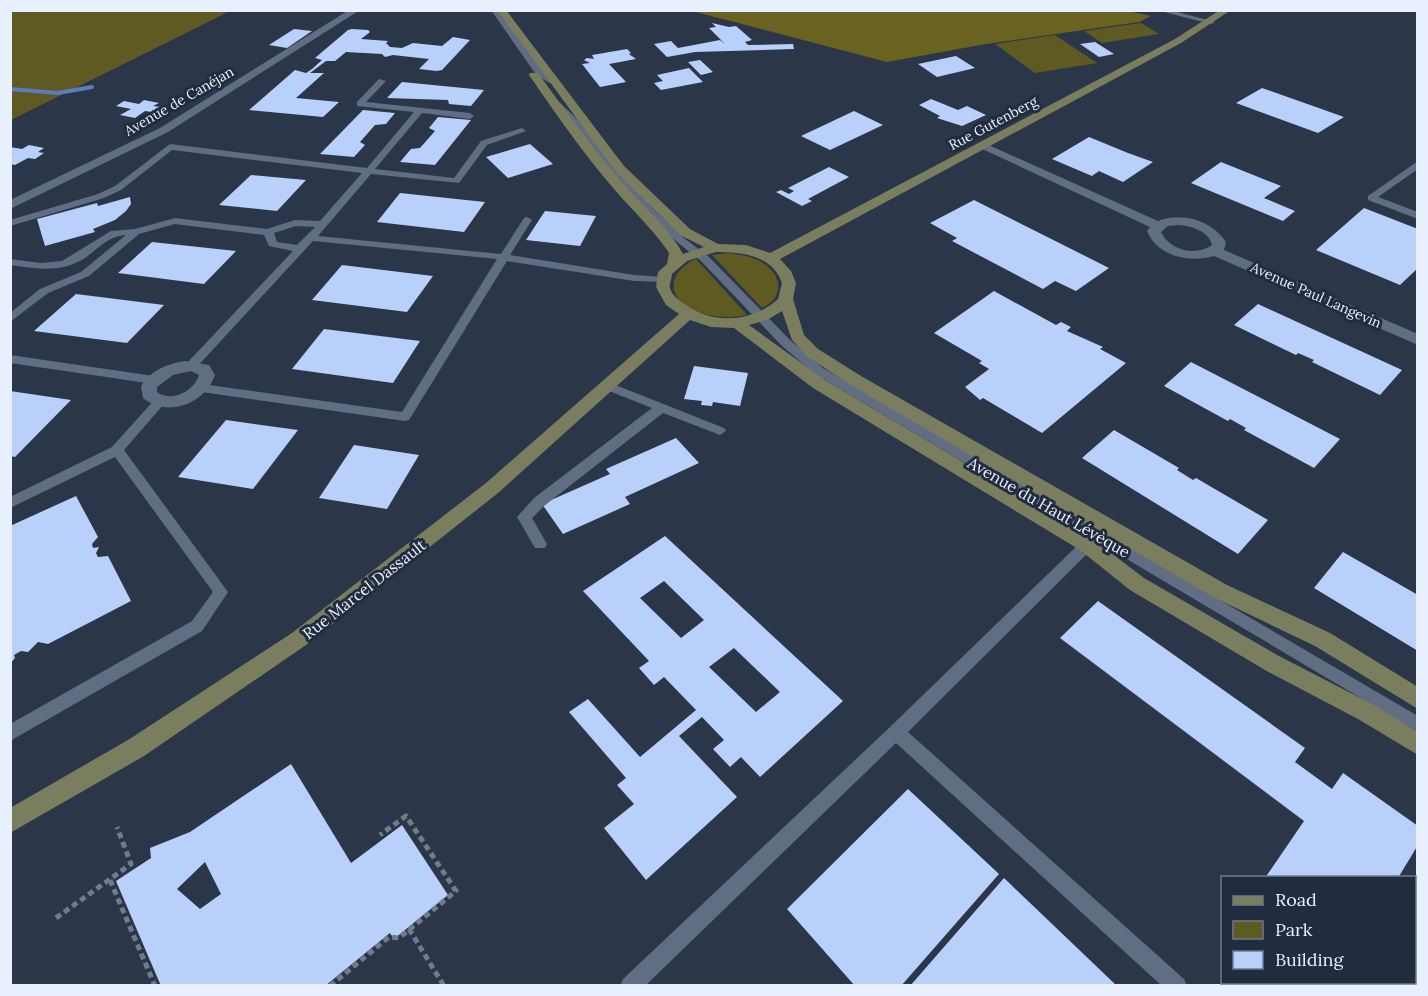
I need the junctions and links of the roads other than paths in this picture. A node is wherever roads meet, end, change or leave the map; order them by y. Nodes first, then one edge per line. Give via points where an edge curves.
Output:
1 (356, 10) edge
2 (487, 10) edge
3 (494, 10) edge
4 (501, 10) edge
5 (1160, 10) edge
6 (1227, 10) edge
7 (1211, 21) junction
8 (382, 81) dead end
9 (553, 81) junction
10 (550, 98) junction
11 (420, 111) junction
12 (470, 116) dead end
13 (522, 131) dead end
14 (982, 146) junction
15 (1418, 164) edge
16 (369, 171) junction
17 (10, 205) edge
18 (1418, 216) edge
19 (527, 220) dead end
20 (10, 223) edge
21 (323, 224) junction
22 (1158, 226) junction
23 (135, 232) junction
24 (268, 232) junction
25 (310, 238) junction
26 (300, 249) junction
27 (703, 250) junction
28 (1215, 251) junction
29 (504, 257) junction
30 (771, 258) junction
31 (10, 262) edge
32 (674, 263) junction
33 (663, 280) junction
34 (786, 300) junction
35 (687, 315) junction
36 (761, 318) junction
37 (10, 319) edge
38 (737, 323) junction
39 (1418, 340) edge
40 (10, 359) edge
41 (191, 366) junction
42 (154, 380) junction
43 (608, 386) junction
44 (202, 388) junction
45 (160, 401) junction
46 (662, 408) junction
47 (720, 431) dead end
48 (117, 450) junction
49 (10, 503) edge
50 (540, 544) dead end
51 (1087, 545) junction
52 (1418, 699) edge
53 (1418, 725) edge
54 (896, 732) junction
55 (10, 733) edge
56 (1418, 745) edge
57 (10, 822) edge
58 (630, 986) edge
59 (1177, 986) edge

1 - 17 street, Avenue de Canéjan via 164,130
2 - 10 main road, Avenue du Haut Lévèque
3 - 9 lane, Avenue du Haut Lévèque via 540,74
4 - 9 main road, Avenue du Haut Lévèque
5 - 7 lane
6 - 7 main road, Rue Gutenberg
7 - 14 main road, Rue Gutenberg
8 - 11 lane via 360,104
9 - 27 main road, Avenue du Haut Lévèque via 620,169
10 - 27 lane, Avenue du Haut Lévèque via 567,111 606,164
10 - 32 main road, Avenue du Haut Lévèque via 603,169 656,225 676,253
11 - 12 lane
11 - 16 lane
13 - 16 lane via 484,143 456,181
14 - 22 street
14 - 30 main road, Rue Gutenberg
15 - 18 lane via 1371,198
16 - 20 lane via 170,147 118,188
16 - 21 lane
19 - 29 lane
21 - 24 lane via 295,223
21 - 25 lane
22 - 28 street, Avenue Paul Langevin via 1155,237 1168,248 1188,254
22 - 28 street via 1181,221 1201,226 1219,242
23 - 24 lane via 175,221
23 - 31 lane via 100,238 72,261 48,267
23 - 37 lane via 86,274 44,291
24 - 26 lane via 273,244
25 - 26 lane
25 - 29 lane
26 - 41 lane
27 - 30 main road via 735,248
27 - 32 main road
27 - 36 lane, Avenue du Haut Lévèque
28 - 39 street, Avenue Paul Langevin
29 - 33 lane
29 - 44 lane via 405,417
30 - 34 main road, Avenue du Haut Lévèque via 789,278
32 - 33 main road
33 - 35 main road via 663,293
34 - 36 main road
34 - 52 main road, Avenue du Haut Lévèque via 797,337 846,375 1192,575 1280,616
35 - 38 main road via 711,322
35 - 43 main road, Rue Marcel Dassault
36 - 38 main road
36 - 53 lane, Avenue du Haut Lévèque via 819,371
38 - 51 main road, Avenue du Haut Lévèque via 819,384
40 - 42 lane
41 - 42 street via 172,369
41 - 44 street via 203,369 207,375
42 - 45 street via 149,394
43 - 46 lane
43 - 57 main road, Rue Marcel Dassault via 492,488 299,639 136,748
44 - 45 street via 185,399
45 - 48 lane
46 - 47 lane
46 - 50 lane via 524,517
48 - 49 lane
48 - 55 lane via 220,592 197,626
51 - 54 lane
51 - 56 main road, Avenue du Haut Lévèque via 1137,584
54 - 58 lane
54 - 59 lane

